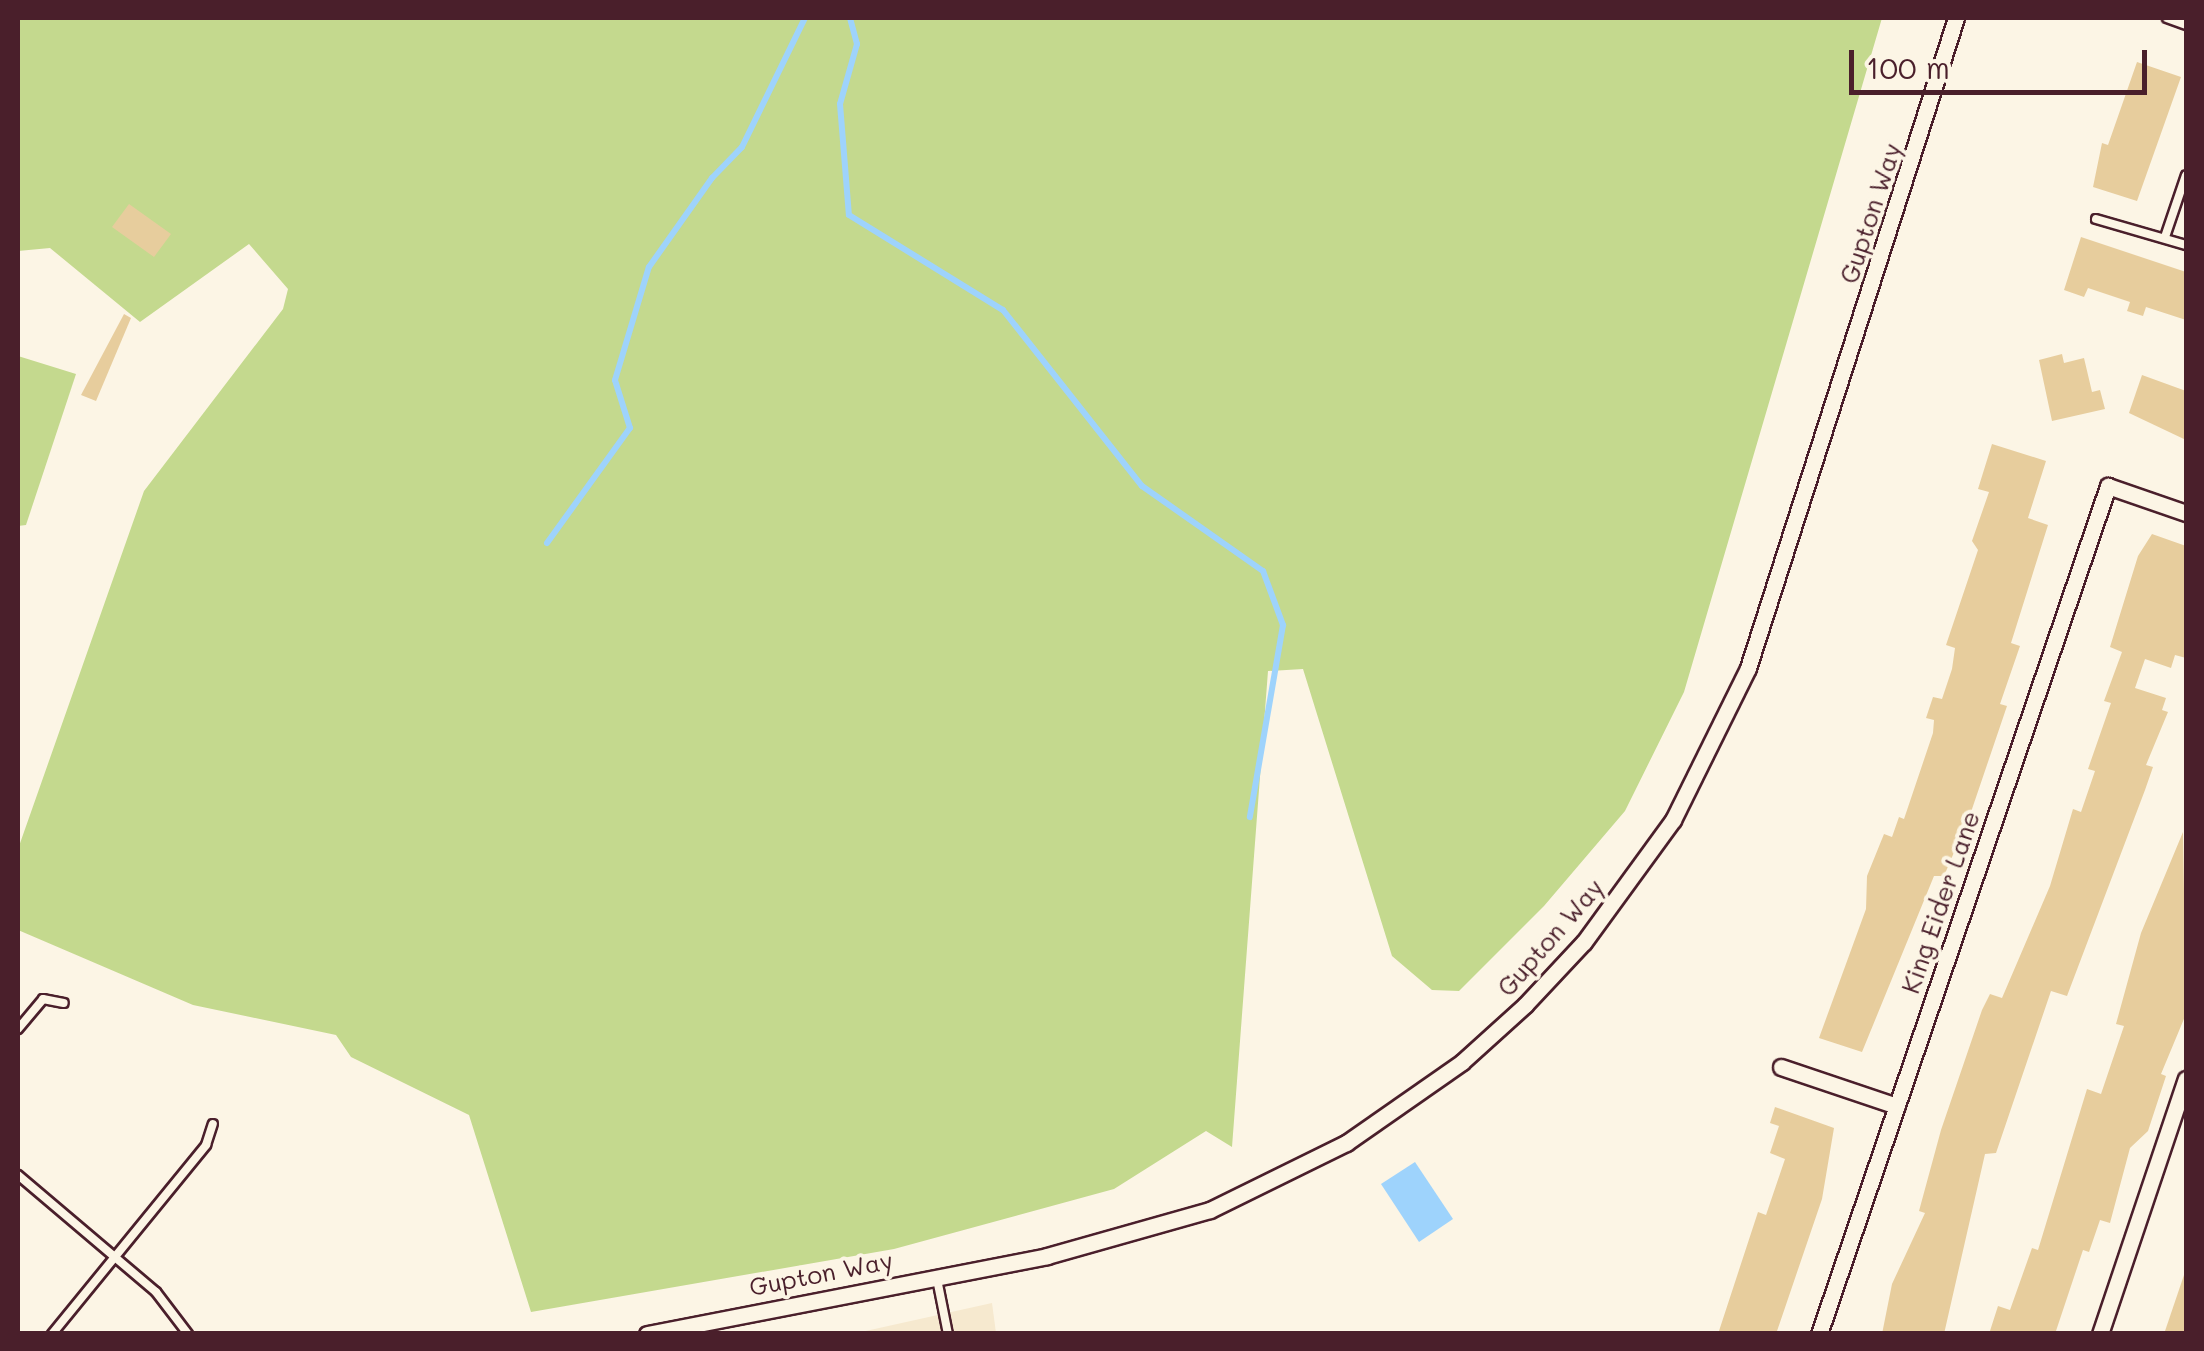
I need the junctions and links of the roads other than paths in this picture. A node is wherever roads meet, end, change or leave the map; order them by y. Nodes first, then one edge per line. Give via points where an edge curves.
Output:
1 (1956, 18) edge
2 (2166, 18) edge
3 (2186, 25) edge
4 (2186, 175) edge
5 (2096, 218) dead end
6 (2165, 237) junction
7 (2186, 245) edge
8 (2186, 513) edge
9 (64, 1004) dead end
10 (18, 1029) edge
11 (1780, 1066) dead end
12 (2186, 1079) edge
13 (1896, 1106) junction
14 (213, 1124) dead end
15 (18, 1176) edge
16 (116, 1256) junction
17 (936, 1276) junction
18 (52, 1334) edge
19 (188, 1334) edge
20 (648, 1334) edge
21 (948, 1334) edge
22 (1819, 1334) edge
23 (2100, 1334) edge

1 - 17 street, Gupton Way via 1748,668 1673,820 1584,942 1462,1062 1346,1143 1271,1182 1135,1236
2 - 3 lane
4 - 6 lane
5 - 6 lane
6 - 7 lane
8 - 13 street, King Eider Lane via 2108,486
9 - 10 lane via 42,999
11 - 13 street
12 - 23 street
13 - 22 street, King Eider Lane
14 - 16 lane via 206,1145
15 - 16 lane
16 - 18 lane
16 - 19 lane
17 - 20 street, Gupton Way
17 - 21 lane

